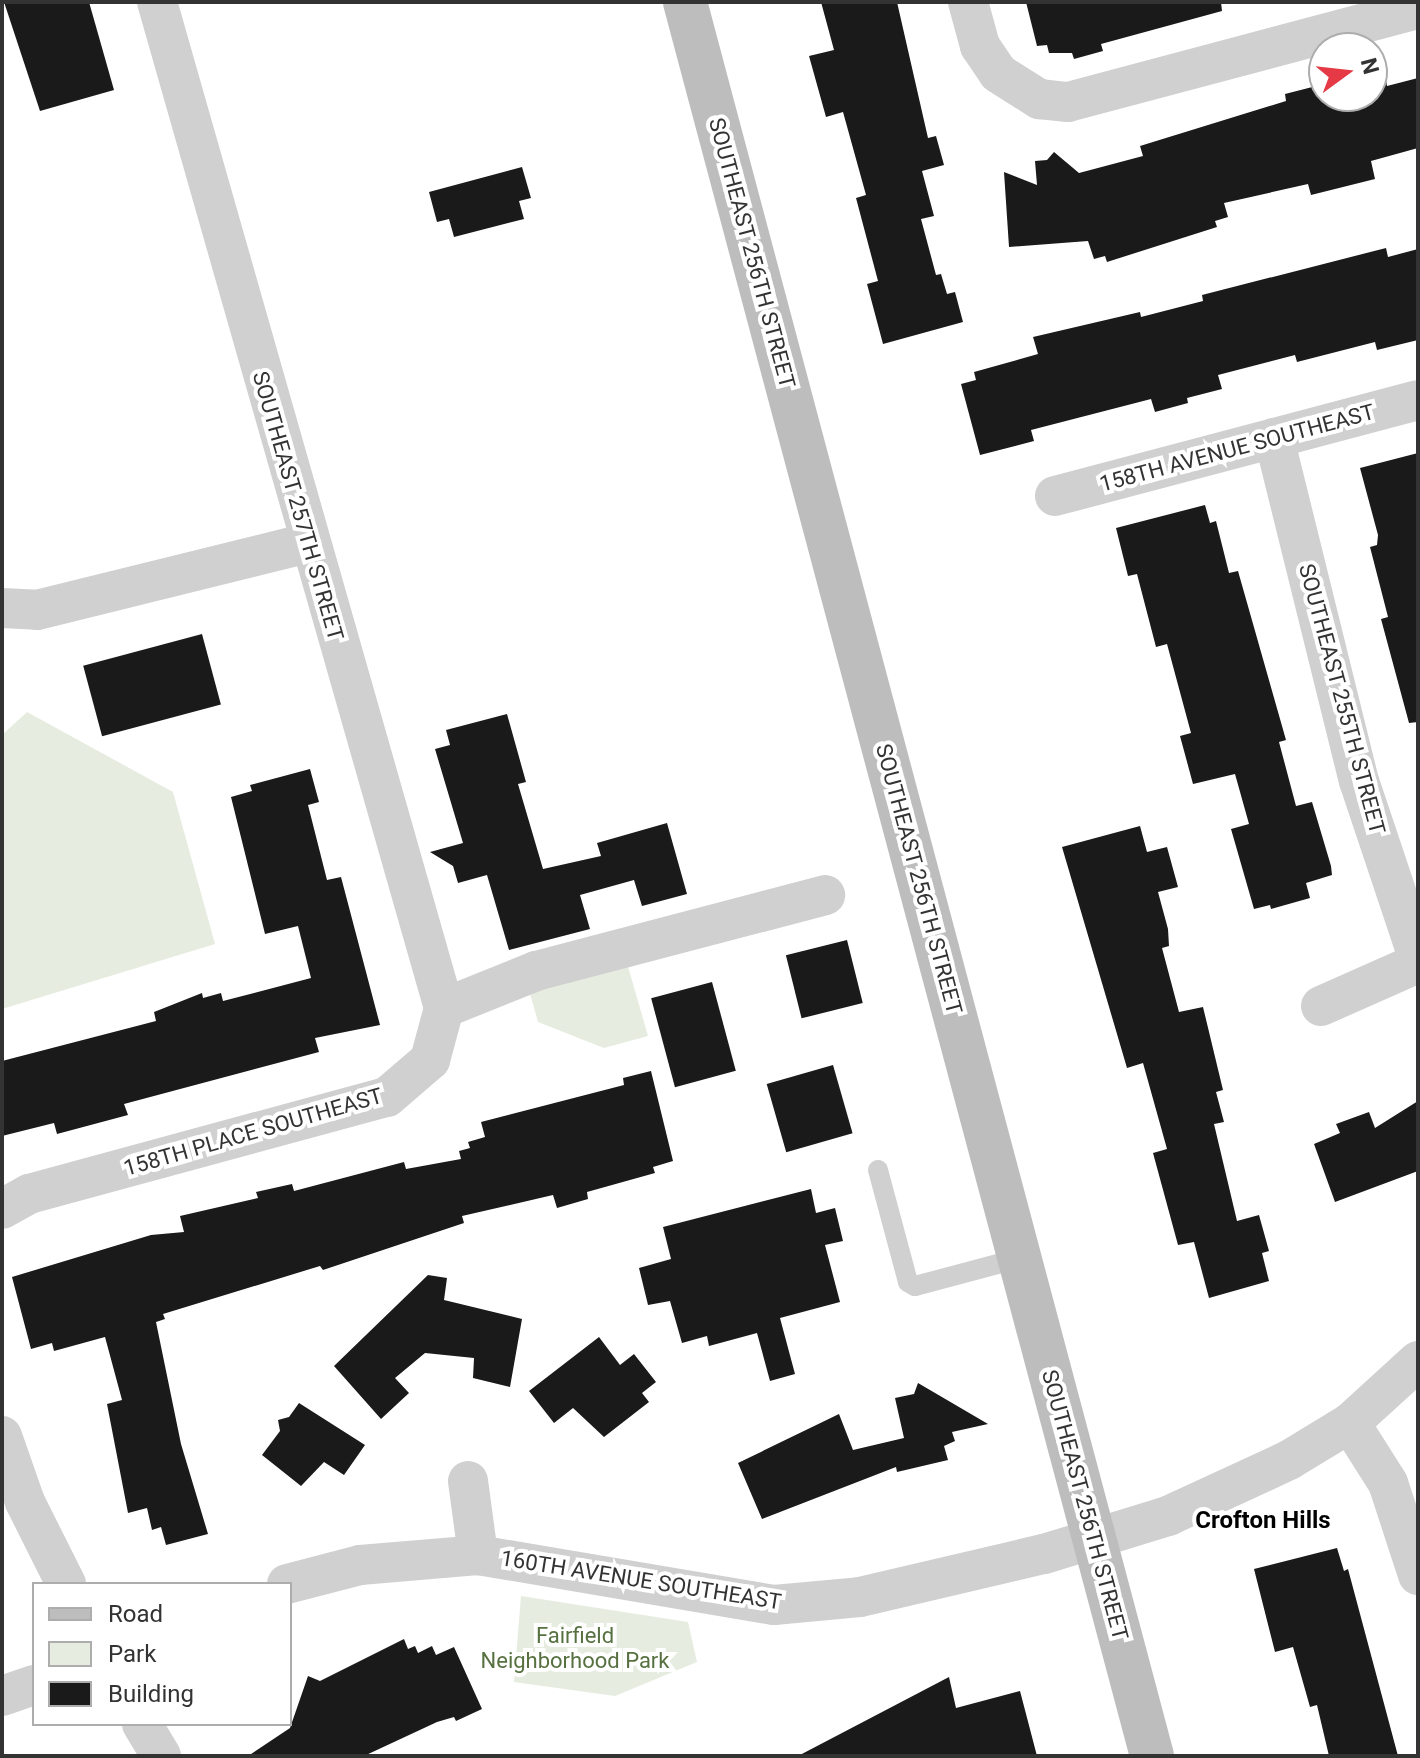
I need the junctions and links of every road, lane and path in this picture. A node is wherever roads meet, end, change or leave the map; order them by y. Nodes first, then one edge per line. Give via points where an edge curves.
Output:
1 (157, 2) edge
2 (685, 2) edge
3 (968, 2) edge
4 (1418, 9) edge
5 (1418, 400) edge
6 (1274, 438) junction
7 (1055, 496) dead end
8 (308, 543) junction
9 (2, 608) edge
10 (825, 895) dead end
11 (1418, 957) edge
12 (1418, 963) edge
13 (1321, 1006) dead end
14 (444, 1008) junction
15 (878, 1170) dead end
16 (2, 1209) edge
17 (1020, 1258) junction
18 (1418, 1361) edge
19 (1350, 1423) junction
20 (2, 1436) edge
21 (468, 1481) dead end
22 (1094, 1539) junction
23 (478, 1555) junction
24 (1418, 1575) edge
25 (65, 1582) edge
26 (292, 1583) edge
27 (32, 1686) edge
28 (2, 1696) edge
29 (143, 1726) edge
30 (161, 1756) edge
31 (1152, 1756) edge

1 - 8 street, SOUTHEAST 257TH STREET
2 - 17 main road, SOUTHEAST 256TH STREET
3 - 4 street via 980,46 1018,90 1068,102
5 - 6 street, 158TH AVENUE SOUTHEAST
6 - 7 street, 158TH AVENUE SOUTHEAST
6 - 11 street, SOUTHEAST 255TH STREET via 1359,781
8 - 9 street via 37,610
8 - 14 street, SOUTHEAST 257TH STREET
10 - 14 street via 536,971
12 - 13 street
14 - 16 street, 158TH PLACE SOUTHEAST via 430,1060 387,1097 29,1194
15 - 17 lane via 908,1282 915,1286
17 - 22 main road, SOUTHEAST 256TH STREET
18 - 19 street, 160TH AVENUE SOUTHEAST
19 - 22 street, 160TH AVENUE SOUTHEAST via 1289,1460 1168,1516
19 - 24 street via 1388,1483
20 - 25 street via 25,1502
21 - 23 street, 160TH AVENUE SOUTHEAST
22 - 23 street, 160TH AVENUE SOUTHEAST via 860,1597 774,1605
22 - 31 main road, SOUTHEAST 256TH STREET
23 - 26 street, 160TH AVENUE SOUTHEAST via 360,1565
27 - 28 street
29 - 30 street

